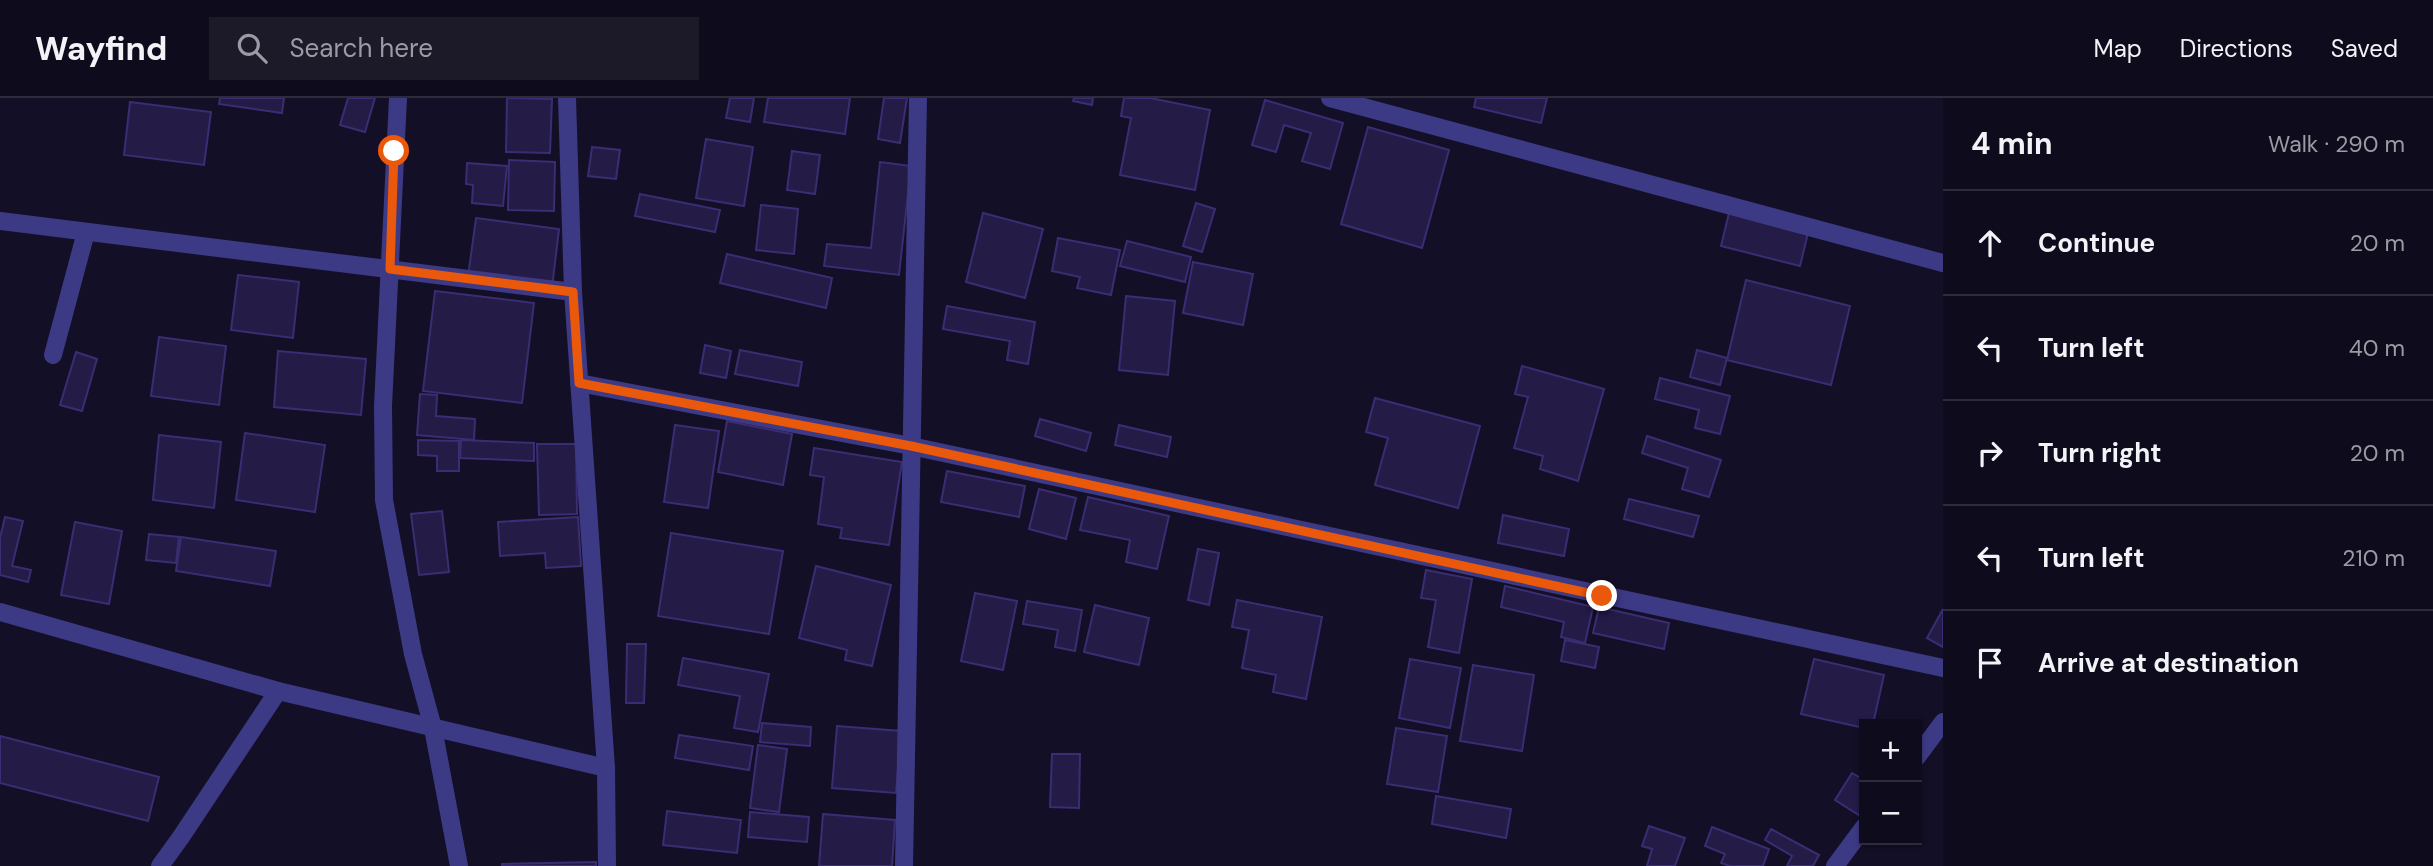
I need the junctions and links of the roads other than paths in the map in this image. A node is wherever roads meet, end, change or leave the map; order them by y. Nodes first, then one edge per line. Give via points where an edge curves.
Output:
1 (398, 98) edge
2 (567, 98) edge
3 (918, 98) edge
4 (1330, 98) edge
5 (0, 221) edge
6 (86, 232) junction
7 (1943, 263) edge
8 (390, 269) junction
9 (573, 292) junction
10 (53, 355) dead end
11 (579, 383) junction
12 (911, 446) junction
13 (0, 612) edge
14 (1943, 668) edge
15 (278, 691) junction
16 (1943, 722) edge
17 (433, 728) junction
18 (1922, 750) edge
19 (606, 768) junction
20 (1859, 834) edge
21 (160, 866) edge
22 (459, 866) edge
23 (607, 866) edge
24 (904, 866) edge
25 (1835, 866) edge

1 - 8 street
2 - 9 street
3 - 12 street
4 - 7 street
5 - 6 street
6 - 8 street
6 - 10 street
8 - 9 street
8 - 17 street via 384,500 413,654
9 - 11 street
11 - 12 street
11 - 19 street
12 - 14 street
12 - 24 street
13 - 15 street
15 - 17 street
15 - 21 street
16 - 18 street
17 - 19 street
17 - 22 street
19 - 23 street
20 - 25 street

